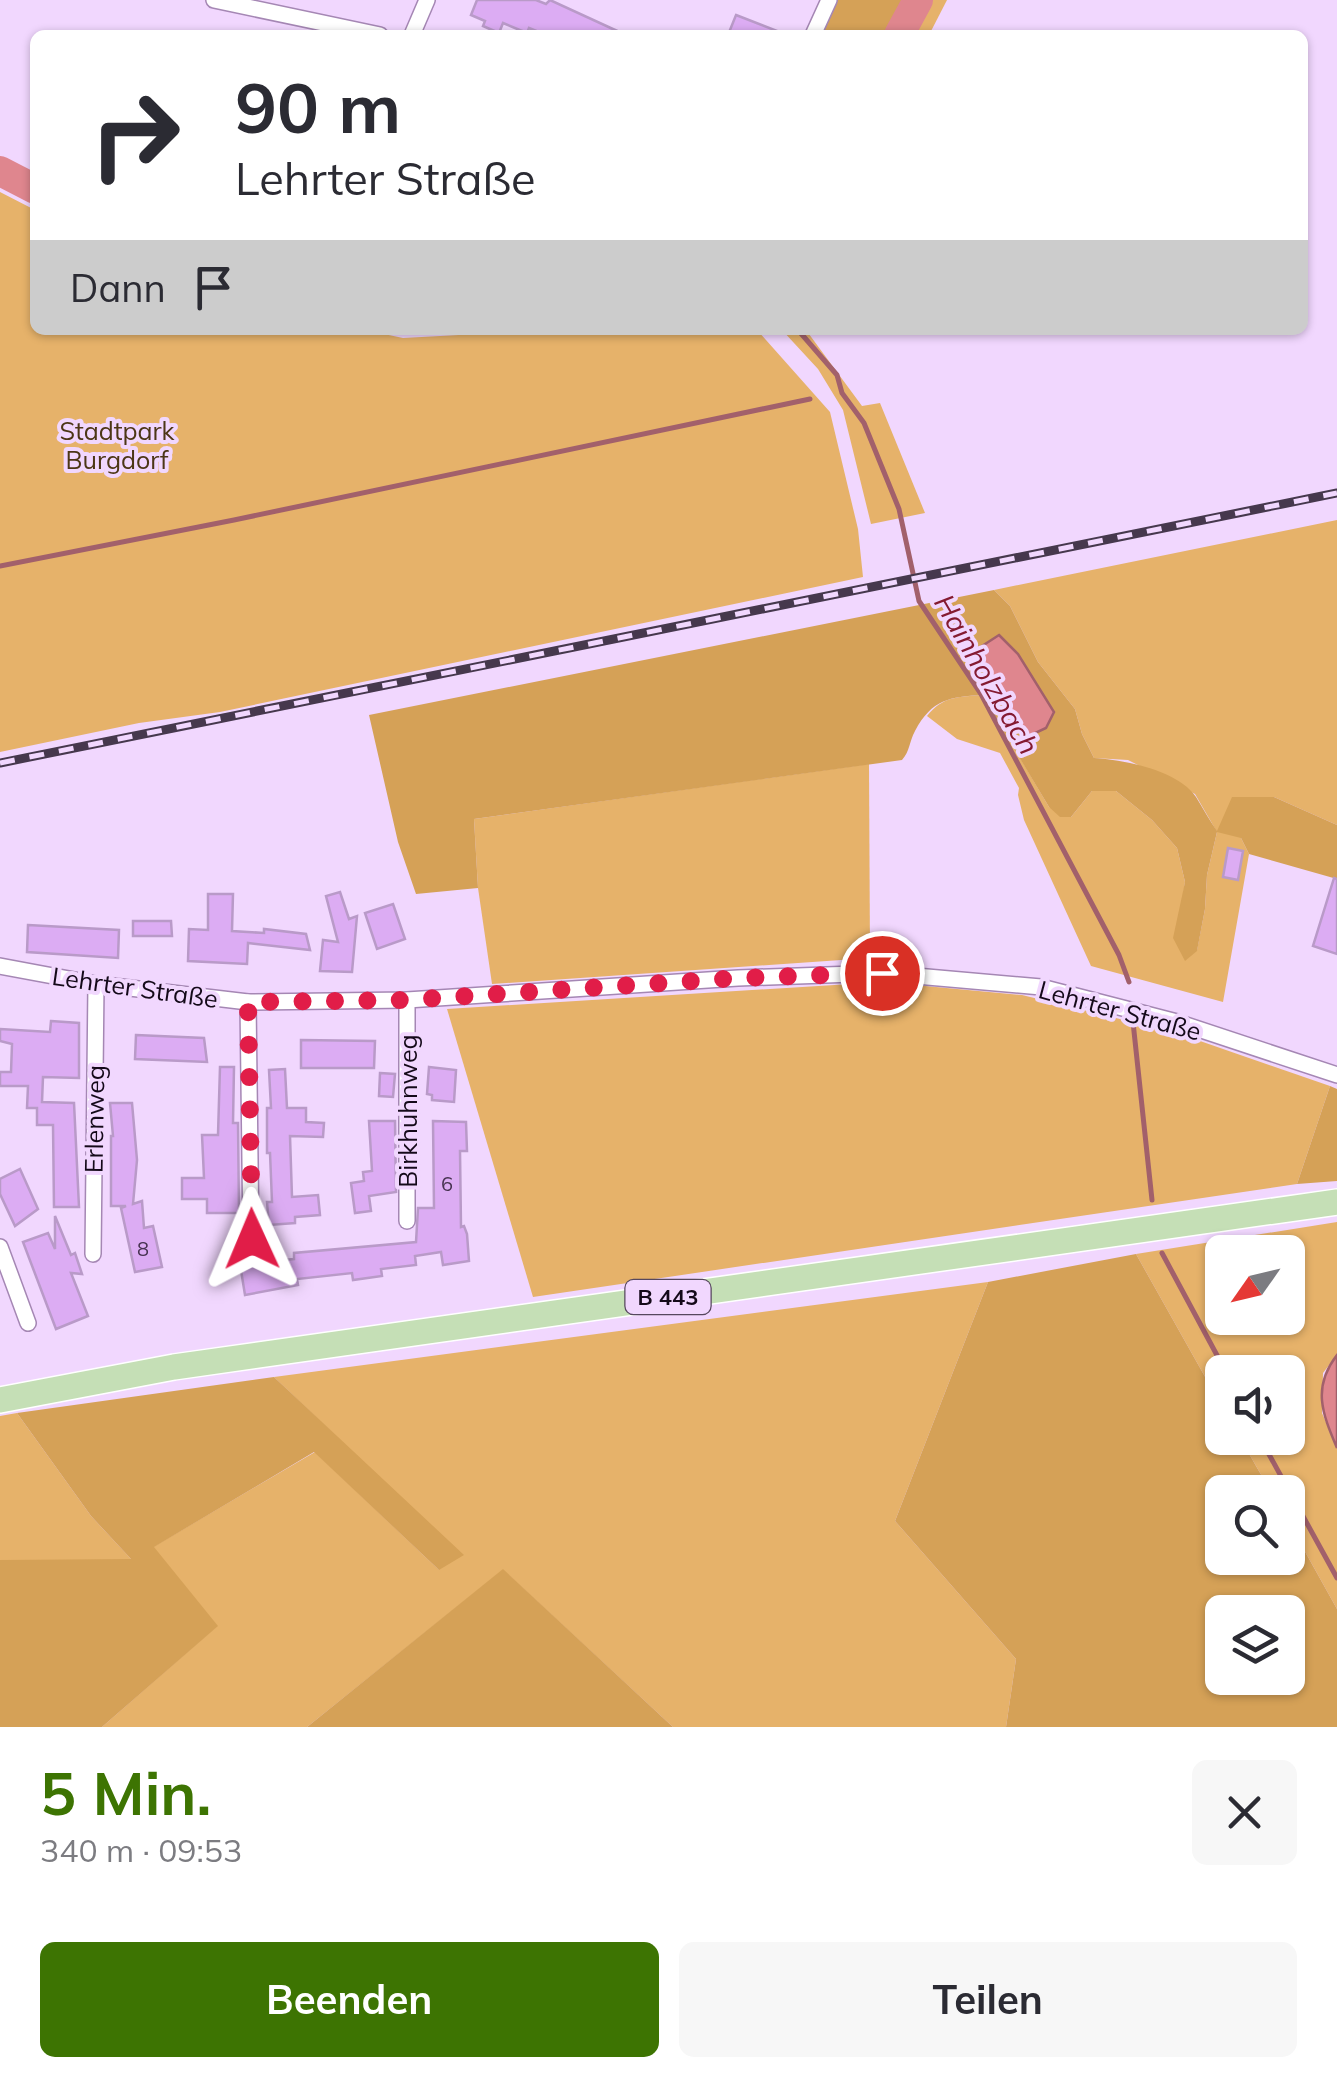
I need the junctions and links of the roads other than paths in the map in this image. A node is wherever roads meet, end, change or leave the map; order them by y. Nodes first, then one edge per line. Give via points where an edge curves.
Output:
1 (214, 0) edge
2 (427, 0) edge
3 (829, 0) edge
4 (356, 30) edge
5 (414, 30) edge
6 (815, 30) edge
7 (0, 966) edge
8 (96, 984) junction
9 (407, 1000) junction
10 (248, 1002) junction
11 (1337, 1075) edge
12 (1337, 1202) edge
13 (407, 1221) dead end
14 (252, 1239) dead end
15 (0, 1247) edge
16 (92, 1254) dead end
17 (28, 1323) dead end
18 (0, 1400) edge

1 - 4 street
2 - 5 street
3 - 6 street
7 - 8 street, Lehrter Straße
8 - 10 street, Lehrter Straße
8 - 16 street, Erlenweg
9 - 10 street, Lehrter Straße
9 - 11 street, Lehrter Straße via 882,973 1041,987
9 - 13 street, Birkhuhnweg
10 - 14 street
12 - 18 main road, B 443 via 174,1367
15 - 17 street

